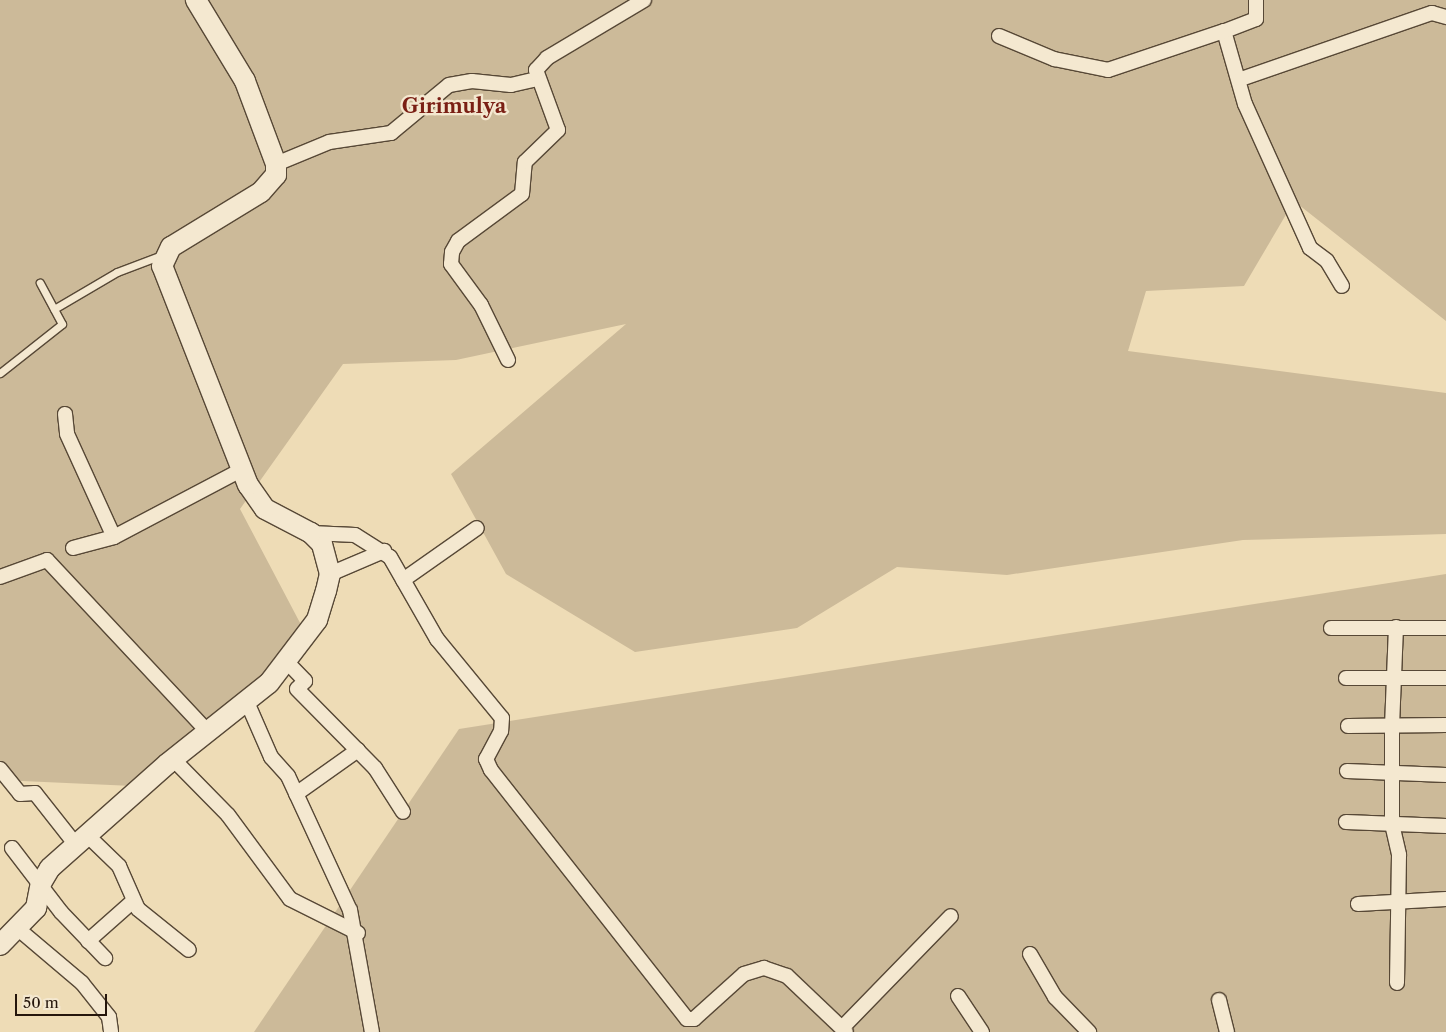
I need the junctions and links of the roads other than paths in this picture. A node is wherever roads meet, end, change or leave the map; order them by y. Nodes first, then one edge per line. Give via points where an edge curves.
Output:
1 (196, 0) edge
2 (644, 0) edge
3 (1256, 0) edge
4 (1446, 17) edge
5 (1224, 31) junction
6 (999, 36) dead end
7 (536, 79) junction
8 (1241, 79) junction
9 (276, 164) junction
10 (165, 254) junction
11 (40, 283) dead end
12 (1342, 286) dead end
13 (54, 308) junction
14 (508, 360) dead end
15 (0, 373) edge
16 (65, 414) dead end
17 (243, 469) junction
18 (477, 528) dead end
19 (311, 533) junction
20 (114, 537) junction
21 (73, 548) dead end
22 (384, 551) junction
23 (330, 574) junction
24 (0, 578) edge
25 (403, 580) junction
26 (1396, 627) junction
27 (1332, 628) dead end
28 (1446, 628) edge
29 (285, 660) junction
30 (1392, 677) junction
31 (1346, 678) dead end
32 (1446, 678) edge
33 (246, 702) junction
34 (1446, 725) edge
35 (1348, 726) dead end
36 (1392, 726) junction
37 (208, 732) junction
38 (358, 750) junction
39 (173, 759) junction
40 (0, 769) edge
41 (1347, 770) dead end
42 (1393, 774) junction
43 (1446, 775) edge
44 (296, 794) junction
45 (403, 812) dead end
46 (1346, 822) dead end
47 (1392, 824) junction
48 (1446, 826) edge
49 (81, 840) junction
50 (12, 848) dead end
51 (41, 883) junction
52 (1446, 899) edge
53 (1400, 900) junction
54 (133, 901) junction
55 (1358, 904) dead end
56 (951, 916) dead end
57 (17, 928) junction
58 (358, 933) junction
59 (88, 941) junction
60 (0, 945) edge
61 (188, 950) dead end
62 (1030, 954) dead end
63 (105, 958) dead end
64 (1397, 983) dead end
65 (958, 996) dead end
66 (1219, 1000) dead end
67 (844, 1030) edge
68 (111, 1032) edge
69 (372, 1032) edge
70 (982, 1032) edge
71 (1089, 1032) edge
72 (1228, 1032) edge

1 - 9 street via 245,81
2 - 7 street via 547,58 536,70
3 - 5 street via 1256,19
4 - 8 street via 1432,13
5 - 6 street via 1108,70 1054,59
5 - 8 street
7 - 9 street via 511,85 472,81 448,85 391,133 329,142
7 - 14 street via 558,130 525,162 522,194 458,241 452,252 451,264 481,305
8 - 12 street via 1245,104 1306,240 1314,253 1332,266
9 - 10 street via 275,179 268,187
10 - 13 lane via 117,272
10 - 17 street via 165,273
11 - 13 lane
13 - 15 lane via 62,324
16 - 20 street via 67,434
17 - 19 street via 256,500 265,509
17 - 20 street
18 - 25 street
19 - 22 street via 355,534
19 - 23 street via 322,544
20 - 21 street
22 - 23 street
22 - 25 street
23 - 29 street via 320,614
24 - 37 street via 47,560
25 - 67 street via 437,639 502,718 501,731 486,759 491,770 681,1013 694,1019 744,974 764,968 787,976
26 - 27 street
26 - 28 street
26 - 30 street
29 - 33 street
29 - 38 street via 305,681 297,689
30 - 31 street
30 - 32 street
30 - 36 street
33 - 37 street
33 - 44 street via 271,757
34 - 36 street
35 - 36 street
36 - 42 street
37 - 39 street
38 - 44 street
38 - 45 street
39 - 49 street
39 - 58 street via 228,815 290,899
40 - 49 street via 20,794 35,793
41 - 42 street
42 - 43 street
42 - 47 street
44 - 58 street
46 - 47 street
47 - 48 street
47 - 53 street via 1399,855
49 - 51 street via 50,868
49 - 54 street via 119,866
50 - 51 street
51 - 57 street via 36,908
51 - 59 street
52 - 53 street
53 - 55 street
53 - 64 street
54 - 59 street
54 - 61 street
56 - 67 street
57 - 60 street
57 - 68 street via 82,983 109,1017
58 - 69 street via 358,966
59 - 63 street
62 - 71 street via 1055,997
65 - 70 street
66 - 72 street

